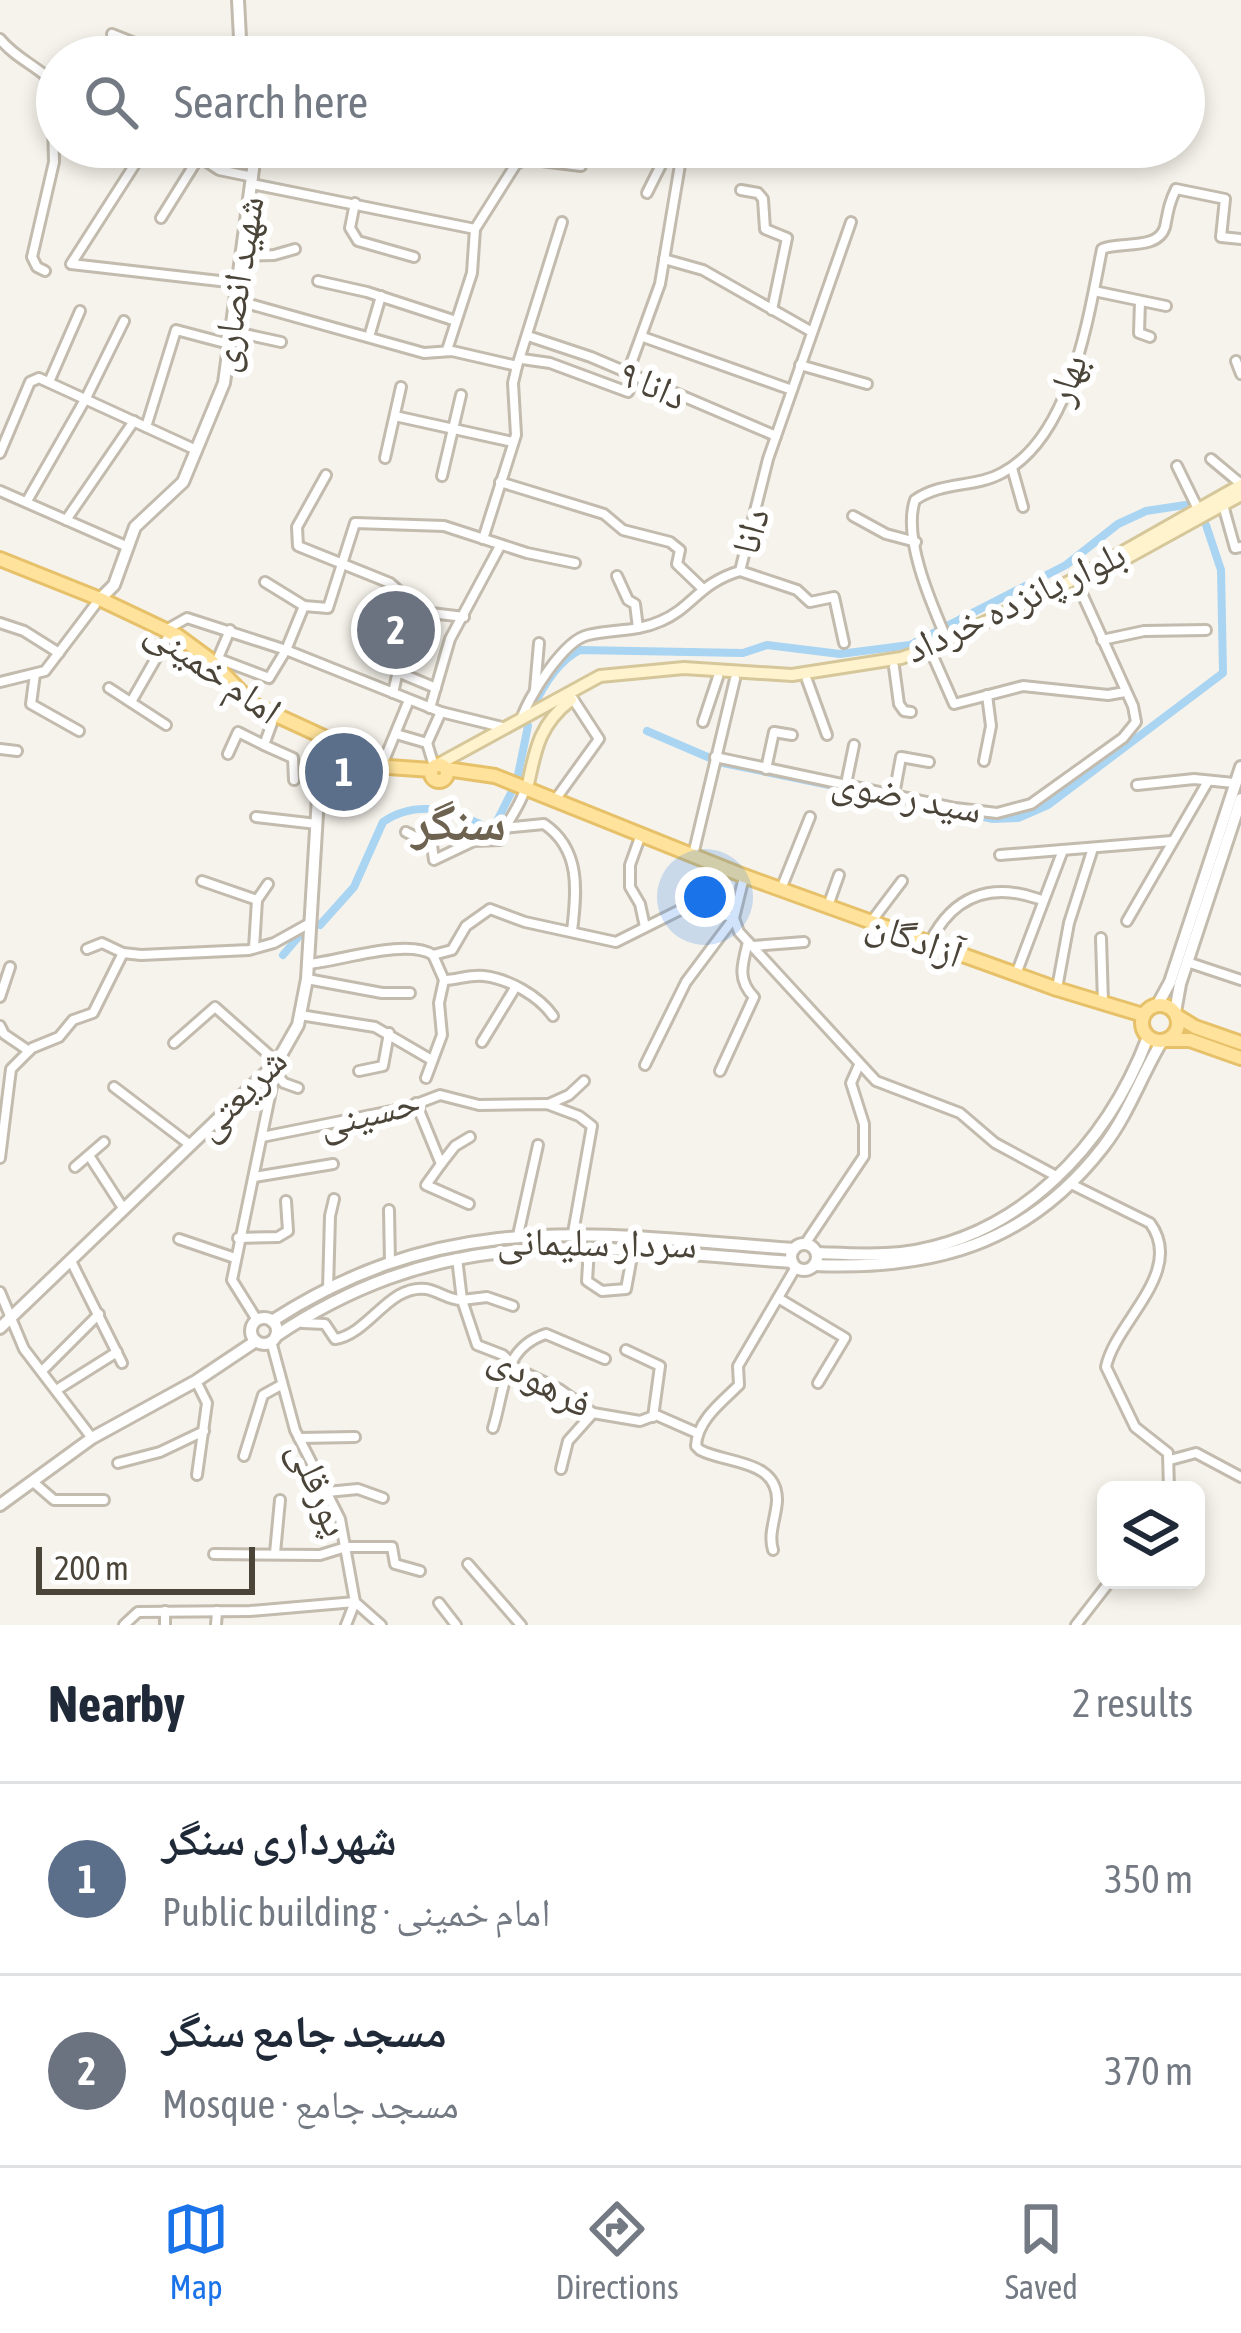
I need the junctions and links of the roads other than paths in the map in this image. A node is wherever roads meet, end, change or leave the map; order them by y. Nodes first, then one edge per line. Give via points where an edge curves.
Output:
1 (238, 0) edge
2 (112, 34) dead end
3 (117, 36) edge
4 (239, 36) edge
5 (0, 39) edge
6 (36, 69) edge
7 (53, 168) edge
8 (133, 168) edge
9 (192, 168) edge
10 (216, 168) edge
11 (253, 168) edge
12 (513, 168) edge
13 (660, 168) edge
14 (678, 168) edge
15 (252, 180) junction
16 (741, 190) dead end
17 (647, 193) dead end
18 (355, 203) junction
19 (161, 218) dead end
20 (562, 222) dead end
21 (851, 222) dead end
22 (475, 229) junction
23 (1241, 239) edge
24 (295, 249) dead end
25 (241, 256) junction
26 (414, 257) dead end
27 (664, 259) junction
28 (45, 271) dead end
29 (318, 281) dead end
30 (237, 283) junction
31 (1094, 291) junction
32 (381, 296) junction
33 (235, 300) junction
34 (1140, 301) junction
35 (1166, 306) dead end
36 (772, 310) junction
37 (80, 311) dead end
38 (124, 321) dead end
39 (456, 321) junction
40 (812, 332) junction
41 (528, 336) junction
42 (369, 337) junction
43 (643, 337) junction
44 (1150, 337) dead end
45 (230, 338) junction
46 (281, 342) dead end
47 (447, 352) junction
48 (1236, 361) dead end
49 (519, 362) junction
50 (800, 365) junction
51 (631, 374) junction
52 (1241, 374) edge
53 (49, 382) junction
54 (867, 384) dead end
55 (401, 387) dead end
56 (792, 390) junction
57 (461, 394) dead end
58 (86, 398) junction
59 (395, 416) junction
60 (134, 421) junction
61 (146, 427) junction
62 (454, 429) junction
63 (776, 436) junction
64 (513, 442) junction
65 (194, 449) junction
66 (0, 453) edge
67 (385, 458) dead end
68 (1211, 459) dead end
69 (1177, 466) dead end
70 (1012, 468) junction
71 (326, 475) dead end
72 (442, 476) dead end
73 (500, 482) junction
74 (1241, 484) edge
75 (0, 491) edge
76 (1241, 495) edge
77 (27, 501) junction
78 (1223, 505) junction
79 (1023, 507) dead end
80 (1198, 509) junction
81 (853, 516) dead end
82 (66, 520) junction
83 (1156, 537) junction
84 (483, 538) junction
85 (916, 542) junction
86 (500, 546) junction
87 (128, 547) junction
88 (1241, 547) edge
89 (0, 563) edge
90 (575, 563) dead end
91 (343, 567) junction
92 (740, 571) junction
93 (617, 576) dead end
94 (265, 583) dead end
95 (1078, 585) junction
96 (702, 588) junction
97 (98, 602) junction
98 (304, 606) junction
99 (464, 616) junction
100 (410, 618) dead end
101 (0, 623) edge
102 (638, 628) junction
103 (230, 630) junction
104 (1206, 630) dead end
105 (167, 634) junction
106 (947, 640) junction
107 (1102, 640) junction
108 (539, 643) dead end
109 (844, 643) dead end
110 (286, 650) junction
111 (58, 653) junction
112 (932, 655) junction
113 (216, 666) junction
114 (895, 667) junction
115 (400, 673) junction
116 (35, 674) junction
117 (735, 675) junction
118 (718, 677) junction
119 (807, 680) junction
120 (0, 682) edge
121 (109, 688) dead end
122 (436, 688) junction
123 (535, 690) junction
124 (1125, 692) junction
125 (393, 693) junction
126 (987, 695) junction
127 (573, 699) junction
128 (409, 700) junction
129 (130, 702) junction
130 (430, 708) junction
131 (441, 712) junction
132 (911, 712) dead end
133 (520, 722) junction
134 (703, 722) dead end
135 (272, 723) junction
136 (166, 725) dead end
137 (508, 728) junction
138 (79, 731) dead end
139 (396, 734) junction
140 (792, 735) dead end
141 (827, 735) dead end
142 (324, 742) junction
143 (428, 743) junction
144 (264, 745) junction
145 (854, 745) dead end
146 (0, 749) edge
147 (17, 751) dead end
148 (228, 754) dead end
149 (342, 754) junction
150 (716, 758) junction
151 (984, 761) dead end
152 (929, 762) dead end
153 (383, 764) junction
154 (1241, 766) edge
155 (766, 769) junction
156 (438, 770) junction
157 (294, 780) dead end
158 (320, 782) junction
159 (1207, 783) junction
160 (1234, 783) junction
161 (846, 784) junction
162 (1137, 785) dead end
163 (526, 791) junction
164 (894, 795) junction
165 (1241, 799) edge
166 (554, 801) junction
167 (810, 817) dead end
168 (256, 818) dead end
169 (317, 824) junction
170 (503, 828) junction
171 (406, 832) dead end
172 (639, 840) junction
173 (1172, 842) junction
174 (1093, 848) junction
175 (1064, 850) junction
176 (1000, 855) dead end
177 (691, 856) junction
178 (839, 874) dead end
179 (744, 876) junction
180 (202, 881) dead end
181 (902, 881) dead end
182 (268, 884) dead end
183 (781, 889) junction
184 (1039, 899) dead end
185 (257, 900) junction
186 (828, 906) junction
187 (734, 918) junction
188 (310, 922) junction
189 (871, 922) junction
190 (1127, 922) dead end
191 (645, 927) junction
192 (572, 931) junction
193 (1101, 938) dead end
194 (804, 941) dead end
195 (929, 943) junction
196 (751, 944) junction
197 (254, 948) junction
198 (87, 949) dead end
199 (123, 953) junction
200 (433, 955) junction
201 (1187, 962) junction
202 (308, 964) junction
203 (10, 967) dead end
204 (1016, 974) junction
205 (307, 979) junction
206 (444, 980) junction
207 (1241, 980) edge
208 (514, 988) junction
209 (1057, 989) junction
210 (410, 993) dead end
211 (0, 997) edge
212 (1103, 1004) junction
213 (1158, 1004) junction
214 (1176, 1014) junction
215 (300, 1015) junction
216 (1143, 1015) junction
217 (553, 1016) dead end
218 (0, 1026) edge
219 (389, 1033) junction
220 (1159, 1039) junction
221 (482, 1042) dead end
222 (175, 1043) dead end
223 (1241, 1043) edge
224 (29, 1051) junction
225 (1241, 1058) edge
226 (430, 1059) junction
227 (645, 1065) dead end
228 (860, 1065) junction
229 (276, 1067) junction
230 (359, 1071) dead end
231 (720, 1071) dead end
232 (426, 1078) dead end
233 (584, 1081) dead end
234 (4, 1082) edge
235 (114, 1087) dead end
236 (298, 1088) dead end
237 (416, 1103) junction
238 (547, 1104) junction
239 (470, 1136) dead end
240 (262, 1137) junction
241 (2, 1139) edge
242 (104, 1142) dead end
243 (189, 1144) junction
244 (538, 1145) dead end
245 (90, 1157) junction
246 (0, 1158) edge
247 (333, 1163) dead end
248 (441, 1164) junction
249 (76, 1167) dead end
250 (254, 1177) junction
251 (1064, 1180) junction
252 (334, 1199) dead end
253 (286, 1201) dead end
254 (469, 1204) dead end
255 (123, 1208) junction
256 (389, 1210) dead end
257 (573, 1233) junction
258 (518, 1235) junction
259 (238, 1238) junction
260 (179, 1239) dead end
261 (589, 1248) junction
262 (633, 1251) junction
263 (797, 1256) junction
264 (457, 1257) junction
265 (235, 1258) junction
266 (815, 1259) junction
267 (70, 1260) junction
268 (390, 1263) junction
269 (328, 1290) junction
270 (0, 1292) edge
271 (778, 1298) junction
272 (463, 1300) junction
273 (513, 1306) dead end
274 (100, 1314) junction
275 (12, 1317) junction
276 (257, 1320) junction
277 (272, 1322) junction
278 (296, 1322) junction
279 (0, 1328) edge
280 (273, 1338) junction
281 (256, 1341) junction
282 (626, 1350) dead end
283 (117, 1352) junction
284 (605, 1359) dead end
285 (509, 1361) junction
286 (122, 1364) dead end
287 (43, 1371) junction
288 (196, 1381) junction
289 (818, 1383) dead end
290 (281, 1385) junction
291 (58, 1389) junction
292 (593, 1413) junction
293 (653, 1417) junction
294 (493, 1428) dead end
295 (204, 1431) junction
296 (697, 1433) junction
297 (355, 1437) dead end
298 (92, 1438) junction
299 (299, 1438) junction
300 (244, 1456) dead end
301 (1170, 1460) junction
302 (118, 1463) dead end
303 (562, 1469) dead end
304 (197, 1475) dead end
305 (1241, 1477) edge
306 (32, 1480) junction
307 (1169, 1481) edge
308 (327, 1492) junction
309 (382, 1498) dead end
310 (104, 1500) dead end
311 (280, 1500) dead end
312 (0, 1505) edge
313 (346, 1546) junction
314 (773, 1550) dead end
315 (214, 1553) dead end
316 (275, 1553) junction
317 (468, 1564) dead end
318 (420, 1571) dead end
319 (1104, 1589) edge
320 (355, 1602) junction
321 (439, 1603) dead end
322 (165, 1611) junction
323 (217, 1611) junction
324 (124, 1625) edge
325 (165, 1625) edge
326 (216, 1625) edge
327 (346, 1625) edge
328 (381, 1625) edge
329 (456, 1625) edge
330 (521, 1625) edge
331 (1076, 1625) edge

1 - 4 street
2 - 3 street
5 - 6 street
7 - 28 street via 32,257
8 - 30 street via 71,264
9 - 19 street
10 - 15 street
11 - 15 street, شهید انصاری
12 - 22 street
13 - 17 street
14 - 27 street
15 - 18 street
15 - 25 street, شهید انصاری
16 - 36 street via 758,193 765,229 787,238
18 - 22 street
18 - 26 street via 350,228 358,241
20 - 41 street
21 - 40 street, دانا
22 - 39 street
23 - 31 street, بهار via 1221,237 1225,199 1176,189 1157,238 1102,249
24 - 25 street
25 - 30 street, شهید انصاری
27 - 36 street via 703,270
27 - 43 street
29 - 32 street
30 - 33 street, شهید انصاری
31 - 34 street
31 - 70 street, بهار via 1066,393
32 - 39 street
32 - 42 street
33 - 42 street
33 - 45 street, شهید انصاری
34 - 35 street
34 - 44 street via 1139,333
36 - 40 street
37 - 53 street
38 - 58 street
39 - 47 street
40 - 50 street, دانا
41 - 49 street
41 - 51 street, دانا ۹
42 - 47 street
43 - 51 street
43 - 56 street
45 - 46 street
45 - 61 street via 176,330
45 - 65 street, شهید انصاری via 224,382
47 - 49 street
48 - 52 street
49 - 51 street via 550,363 628,392
49 - 64 street
50 - 54 street
50 - 56 street, دانا
51 - 63 street, دانا ۹
53 - 58 street
53 - 66 street via 30,382
55 - 59 street
56 - 63 street, دانا
57 - 62 street
58 - 60 street
58 - 77 street
59 - 62 street
59 - 67 street
60 - 61 street
60 - 82 street
61 - 65 street
62 - 64 street
62 - 72 street
63 - 92 street, دانا
64 - 73 street
65 - 87 street, شهید انصاری via 183,482 135,527
68 - 74 street
69 - 80 street
70 - 79 street
70 - 85 street via 915,500
71 - 91 street via 295,536
73 - 84 street
73 - 96 street via 670,542 680,550 677,564
74 - 80 main road, بلوار پانزده خرداد
75 - 77 street
76 - 78 main road, بلوار پانزده خرداد
77 - 82 street
78 - 83 main road, بلوار پانزده خرداد
78 - 88 street
80 - 83 main road, بلوار پانزده خرداد
81 - 85 street
82 - 87 street
83 - 95 main road, بلوار پانزده خرداد
83 - 106 main road, بلوار پانزده خرداد
84 - 86 street
84 - 91 street via 444,526 355,524
85 - 106 street
86 - 90 street
86 - 99 street
87 - 97 street, شهید انصاری
89 - 97 main road, امام خمینی
91 - 98 street via 328,608
91 - 99 street via 390,584 423,613
92 - 96 street, دانا
92 - 109 street via 810,602 834,597
93 - 102 street via 635,604
94 - 98 street
95 - 107 street
95 - 112 main road, بلوار پانزده خرداد
96 - 102 street, دانا via 663,621
97 - 105 main road, امام خمینی
97 - 111 street
98 - 110 street
99 - 122 street
100 - 115 street
101 - 111 street
102 - 123 street, دانا via 570,642
103 - 105 street via 188,618
103 - 110 street
103 - 113 street
104 - 107 street
105 - 113 main road, امام خمینی
105 - 129 street
106 - 117 main road, بلوار پانزده خرداد via 869,665
107 - 124 street
108 - 123 street
110 - 113 street via 265,680
110 - 125 street
111 - 116 street
112 - 114 main road, بلوار پانزده خرداد
112 - 126 street via 954,704
113 - 135 main road, امام خمینی via 243,705
113 - 142 main road, امام خمینی via 254,705
114 - 119 main road, بلوار پانزده خرداد
114 - 132 street via 899,704
115 - 122 street
115 - 125 street
116 - 120 street
116 - 138 street via 31,704
117 - 118 main road, بلوار پانزده خرداد
117 - 119 main road, بلوار پانزده خرداد
117 - 133 main road, بلوار پانزده خرداد via 684,668 600,676
117 - 150 street
118 - 127 main road, بلوار پانزده خرداد via 638,676 602,682
118 - 134 street
119 - 141 street
121 - 129 street
122 - 130 street
123 - 133 street, دانا
124 - 126 street via 1023,686
124 - 164 street, سید رضوی via 1136,714 1132,729 1022,808 982,812
125 - 128 street
126 - 151 street
127 - 163 main road, بلوار پانزده خرداد via 538,736
127 - 166 street via 599,739
128 - 130 street
128 - 139 street
129 - 136 street
130 - 131 street
131 - 137 street
131 - 143 street
133 - 137 main road, بلوار پانزده خرداد
135 - 142 main road, امام خمینی
135 - 144 street
137 - 156 main road, بلوار پانزده خرداد
139 - 143 street
139 - 153 street
140 - 155 street via 774,732
142 - 149 main road, امام خمینی
142 - 153 main road, امام خمینی
142 - 158 street, شریعتی
143 - 156 street
144 - 148 street via 238,732
144 - 157 street via 293,758
145 - 161 street
146 - 147 street
149 - 156 main road, امام خمینی via 388,773
149 - 158 street
150 - 155 street, سید رضوی
150 - 177 street
152 - 164 street via 902,757
153 - 156 main road, امام خمینی
154 - 160 street
155 - 161 street, سید رضوی
156 - 163 main road, آزادگان via 478,770
158 - 169 street, شریعتی
159 - 160 street
159 - 162 street
159 - 173 street
160 - 213 street
161 - 164 street, سید رضوی
163 - 166 main road, آزادگان
163 - 170 street
163 - 172 main road, آزادگان
165 - 201 street
166 - 177 main road, آزادگان
167 - 183 street
168 - 169 street
169 - 188 street, شریعتی
170 - 171 street via 500,840 474,841 434,860 432,845
170 - 192 street via 544,824 566,844 573,856
172 - 177 main road, آزادگان
172 - 191 street via 630,887
173 - 174 street
173 - 190 street
174 - 175 street
174 - 209 street
175 - 176 street
175 - 204 street
177 - 179 main road, آزادگان
178 - 186 street
179 - 183 main road, آزادگان
179 - 187 street
180 - 185 street
181 - 189 street
182 - 185 street
183 - 186 main road, آزادگان
184 - 195 street via 972,897 954,906
185 - 197 street
186 - 189 main road, آزادگان
187 - 191 street via 690,905
187 - 196 street
187 - 227 street via 686,982
188 - 197 street
188 - 202 street, شریعتی
189 - 195 main road, آزادگان
191 - 192 street via 616,942
192 - 200 street via 490,909 466,926 452,950
193 - 212 street
194 - 196 street
195 - 204 main road, آزادگان
196 - 228 street
196 - 231 street via 741,976 754,998
197 - 199 street
198 - 199 street via 102,943
199 - 224 street via 94,1012
200 - 202 street via 404,947
200 - 206 street
201 - 207 street
201 - 214 street
202 - 205 street, شریعتی
203 - 211 street
204 - 209 main road, آزادگان
205 - 210 street
205 - 215 street, شریعتی
206 - 208 street via 482,975
206 - 226 street via 442,1035
208 - 217 street
208 - 221 street
209 - 212 main road, آزادگان
212 - 216 main road, آزادگان
213 - 214 main road
213 - 216 main road
214 - 220 main road via 1177,1030
214 - 223 main road
215 - 219 street
215 - 229 street, شریعتی
216 - 220 main road
218 - 224 street
219 - 226 street
219 - 230 street via 382,1066
220 - 225 main road via 1190,1040
220 - 251 street
222 - 229 street via 215,1007
224 - 234 street
226 - 232 street
228 - 251 street via 876,1081 960,1113 995,1144
228 - 263 street via 851,1083 864,1156
229 - 236 street via 284,1083
229 - 240 street
229 - 243 street, شریعتی
233 - 238 street
234 - 241 street
235 - 243 street
237 - 238 street, حسینی via 440,1095 478,1105
237 - 240 street, حسینی
237 - 248 street
238 - 257 street via 592,1126
239 - 248 street
240 - 250 street
241 - 246 street
242 - 245 street
243 - 255 street, شریعتی
244 - 258 street
245 - 249 street
245 - 255 street
247 - 250 street
248 - 254 street via 426,1185
250 - 259 street
251 - 266 street via 1023,1220 968,1249 904,1265
251 - 301 street via 1150,1223 1158,1235 1144,1299 1106,1367 1135,1427
252 - 269 street
253 - 259 street via 288,1231
255 - 267 street, شریعتی
256 - 268 street
257 - 258 street, سردار سلیمانی
257 - 263 street, سردار سلیمانی
258 - 268 street, سردار سلیمانی
259 - 265 street
260 - 265 street
261 - 262 street, سردار سلیمانی
261 - 262 street via 587,1281 602,1291 626,1289
261 - 264 street, سردار سلیمانی
262 - 263 street, سردار سلیمانی
263 - 266 street
263 - 266 street via 809,1269
263 - 271 street
264 - 272 street
264 - 278 street, سردار سلیمانی via 395,1275
265 - 276 street via 232,1280
267 - 274 street
267 - 275 street, شریعتی
268 - 269 street, سردار سلیمانی
269 - 277 street, سردار سلیمانی
270 - 275 street
271 - 289 street via 845,1338
271 - 296 street via 738,1366 740,1385
272 - 273 street
272 - 278 street, فرهودی via 419,1289 335,1340 325,1324
272 - 285 street, فرهودی via 477,1345
274 - 283 street
274 - 287 street
275 - 279 street, شریعتی
275 - 287 street
276 - 277 street
276 - 281 street
277 - 280 street
278 - 280 street, سردار سلیمانی
280 - 281 street
280 - 290 street, پورقلی
281 - 288 street
282 - 293 street via 660,1366
283 - 286 street
283 - 291 street
284 - 285 street via 545,1334
285 - 292 street, فرهودی
285 - 294 street
287 - 291 street
288 - 295 street via 207,1403
288 - 298 street
290 - 299 street, پورقلی
290 - 300 street via 263,1395
291 - 298 street
292 - 293 street, فرهودی
292 - 303 street via 568,1441
293 - 296 street, فرهودی
295 - 302 street
295 - 304 street
296 - 314 street, فرهودی via 700,1450 747,1462 773,1482
297 - 299 street
298 - 306 street
299 - 308 street, پورقلی
301 - 305 street via 1196,1453
301 - 307 street
306 - 310 street via 54,1500
306 - 312 street
308 - 309 street via 358,1489
308 - 313 street, پورقلی
311 - 316 street
313 - 316 street via 320,1555
313 - 318 street via 392,1547 394,1564
313 - 320 street, پورقلی
315 - 316 street
317 - 330 street
319 - 331 street
320 - 323 street
320 - 327 street
320 - 328 street
321 - 329 street
322 - 323 street
322 - 324 street via 137,1612
322 - 325 street
323 - 326 street

